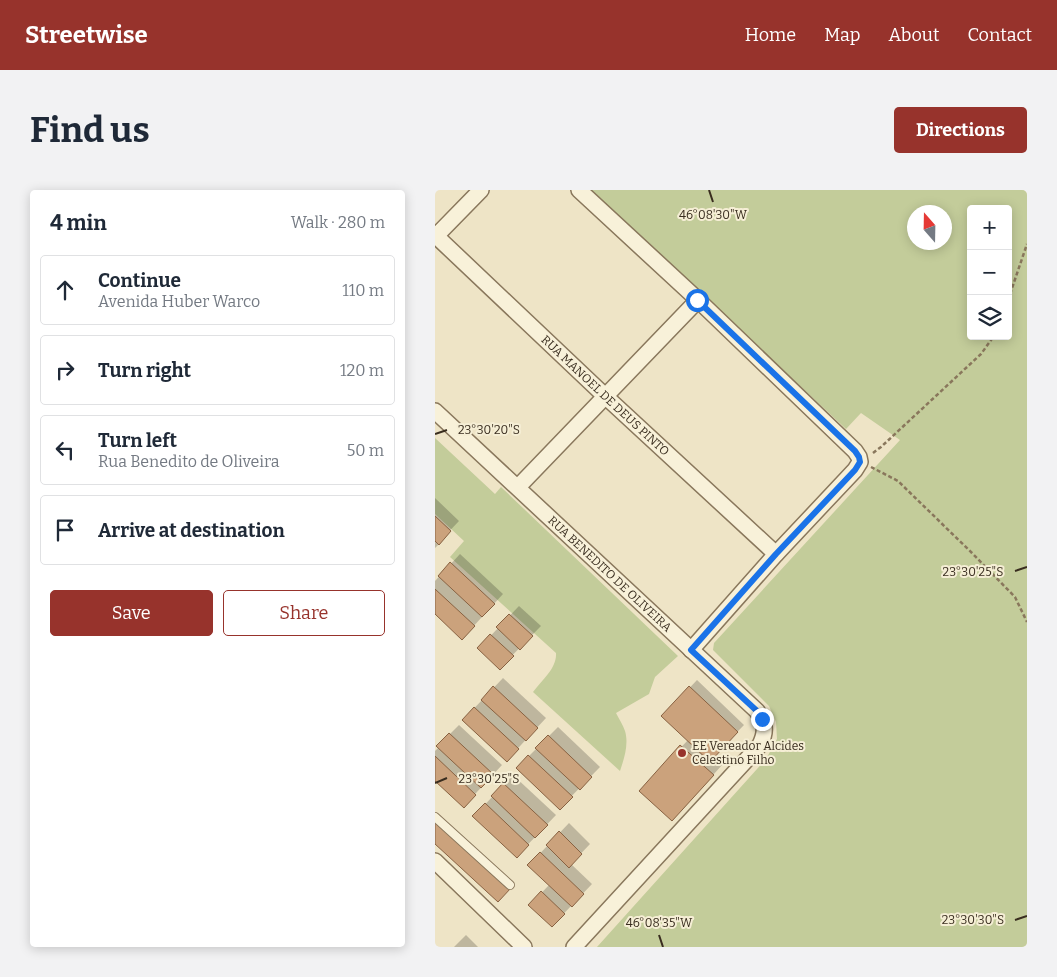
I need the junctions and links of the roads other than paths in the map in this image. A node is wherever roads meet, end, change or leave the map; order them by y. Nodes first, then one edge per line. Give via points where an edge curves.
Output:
1 (481, 190) edge
2 (579, 190) edge
3 (435, 236) edge
4 (697, 300) junction
5 (605, 396) junction
6 (435, 411) edge
7 (518, 488) junction
8 (776, 554) junction
9 (691, 650) junction
10 (435, 817) edge
11 (435, 862) edge
12 (510, 885) dead end
13 (524, 947) edge
14 (574, 947) edge

1 - 3 street
2 - 4 street
3 - 5 street, RUA MANOEL DE DEUS PINTO
4 - 5 street
4 - 8 street via 859,457 855,470
5 - 7 street
5 - 8 street, RUA MANOEL DE DEUS PINTO
6 - 7 street, RUA BENEDITO DE OLIVEIRA
7 - 9 street, RUA BENEDITO DE OLIVEIRA
8 - 9 street
9 - 14 street, RUA BENEDITO DE OLIVEIRA via 757,711 765,728 761,745
10 - 12 lane
11 - 13 street

